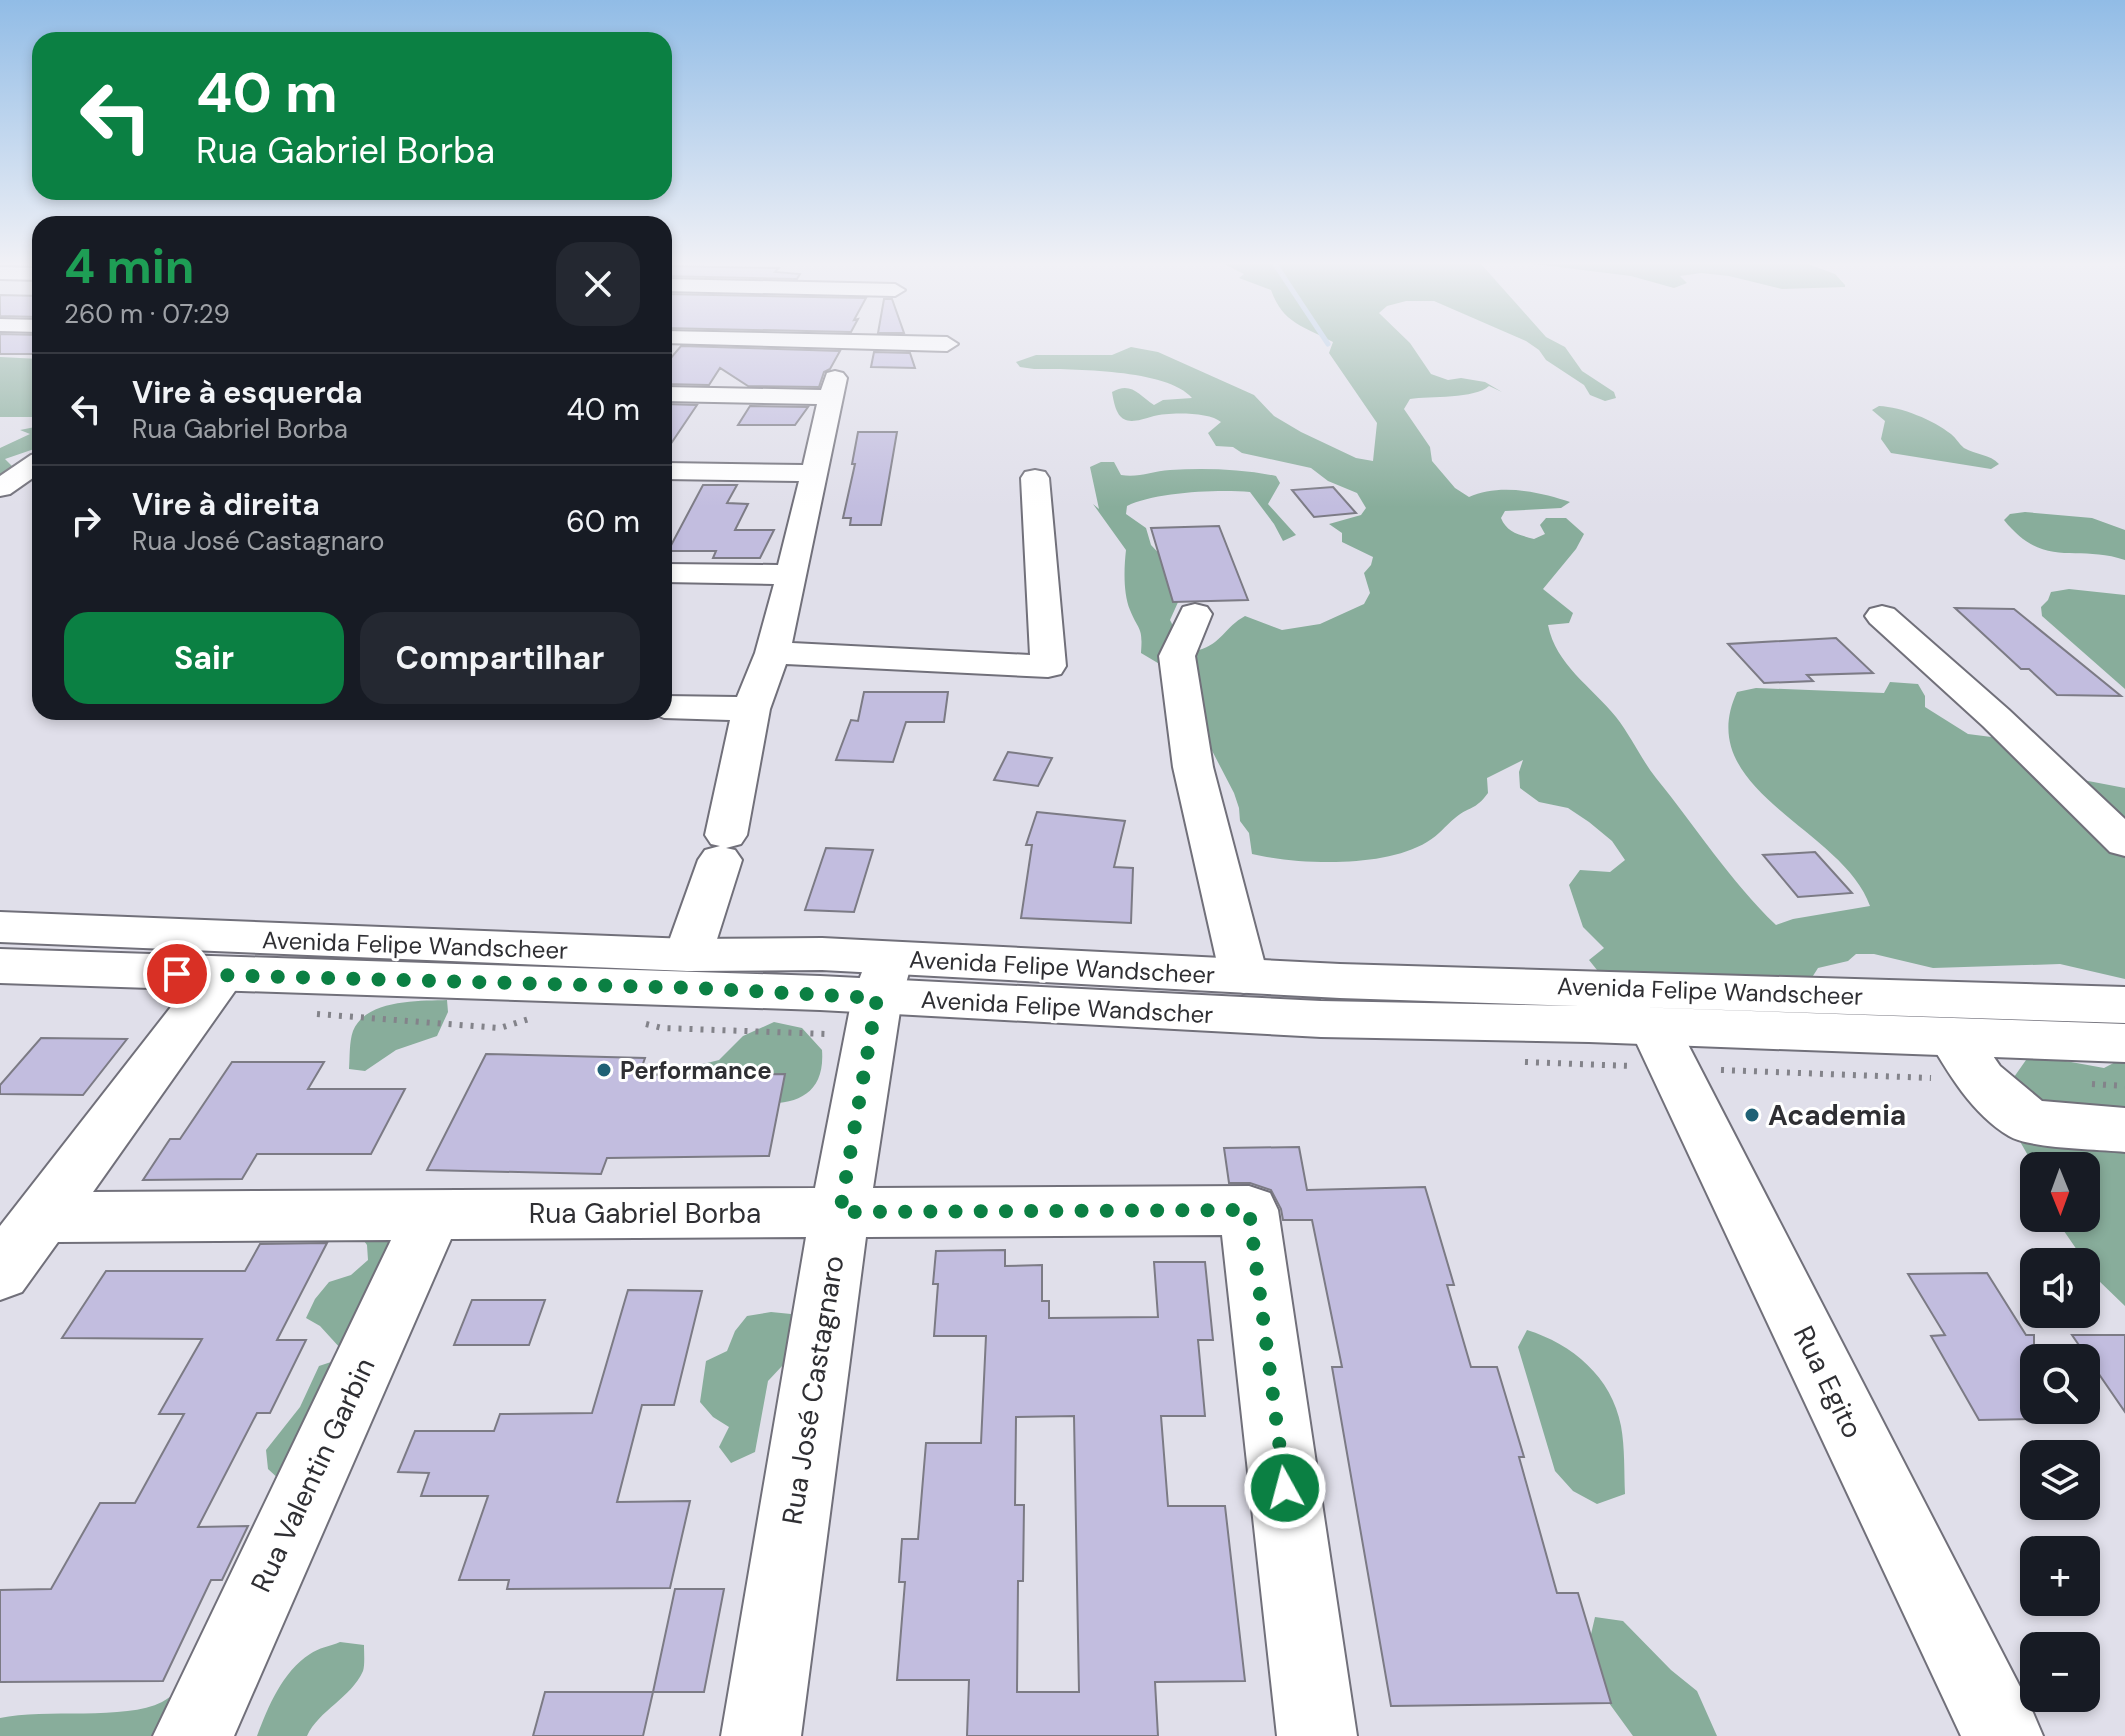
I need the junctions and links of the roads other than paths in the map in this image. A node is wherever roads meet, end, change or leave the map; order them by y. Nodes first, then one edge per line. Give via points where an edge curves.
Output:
1 (948, 345) edge
2 (966, 357) dead end
3 (672, 394) edge
4 (32, 466) edge
5 (672, 471) edge
6 (815, 473) junction
7 (1035, 478) dead end
8 (0, 488) edge
9 (672, 573) edge
10 (792, 575) junction
11 (1195, 614) dead end
12 (1882, 616) dead end
13 (772, 653) junction
14 (672, 707) edge
15 (751, 709) junction
16 (2125, 843) edge
17 (0, 927) edge
18 (688, 955) junction
19 (0, 966) edge
20 (223, 974) junction
21 (1244, 976) junction
22 (883, 978) junction
23 (2125, 1005) edge
24 (1654, 1027) junction
25 (1953, 1037) junction
26 (2125, 1043) edge
27 (2125, 1130) edge
28 (840, 1212) junction
29 (433, 1214) junction
30 (42, 1217) junction
31 (0, 1273) edge
32 (193, 1736) edge
33 (761, 1736) edge
34 (1317, 1736) edge
35 (2003, 1736) edge

1 - 2 street
3 - 6 street via 832,388
4 - 8 street
5 - 6 street
6 - 10 street
7 - 13 street via 1048,666
9 - 10 street
10 - 13 street
11 - 21 street via 1177,656 1193,767
12 - 16 street
13 - 15 street
14 - 15 street
15 - 18 street via 723,848
17 - 18 street, Avenida Felipe Wandscheer
18 - 22 street, Avenida Felipe Wandscheer via 822,954
19 - 20 street, Avenida Felipe Wandscher
20 - 22 street, Avenida Felipe Wandscher via 789,991
20 - 30 street
21 - 22 street, Avenida Felipe Wandscheer
21 - 23 street, Avenida Felipe Wandscheer
22 - 24 street, Avenida Felipe Wandscher via 1321,1019
22 - 28 street, Rua José Castagnaro
24 - 25 street, Avenida Felipe Wandscheer
24 - 35 street, Rua Egito
25 - 26 street, Avenida Felipe Wandscheer
25 - 27 street via 1981,1080 2029,1121
28 - 29 street, Rua Gabriel Borba
28 - 33 street, Rua José Castagnaro
28 - 34 street, Rua Gabriel Borba via 1249,1210
29 - 30 street, Rua Gabriel Borba
29 - 32 street, Rua Valentin Garbin
30 - 31 street

